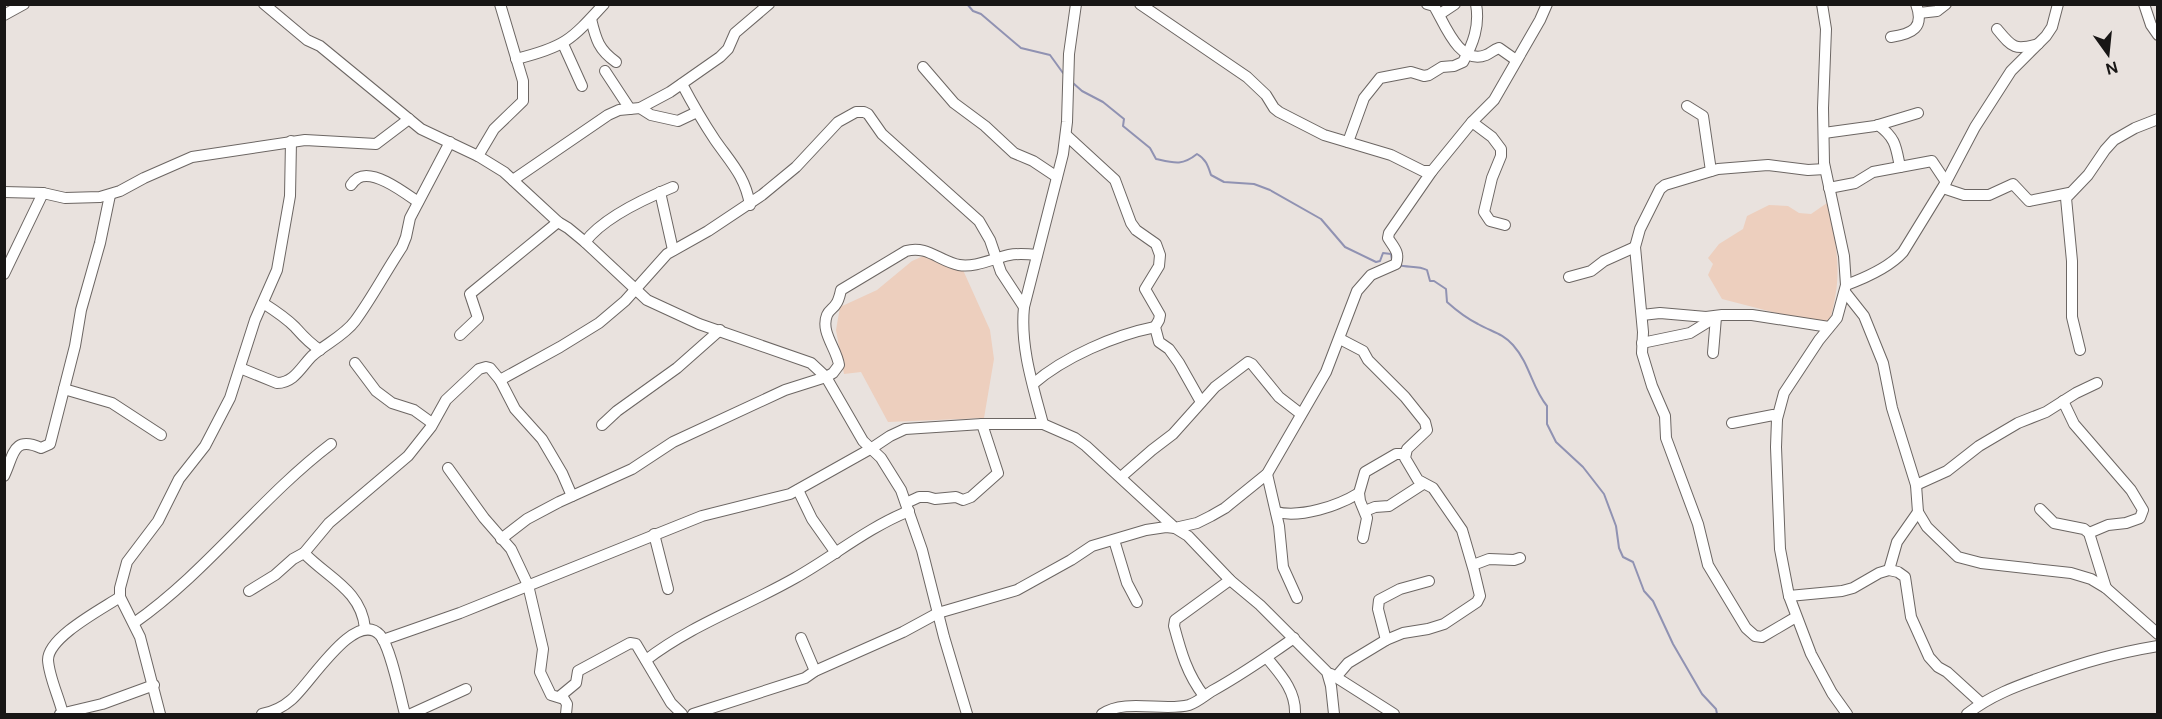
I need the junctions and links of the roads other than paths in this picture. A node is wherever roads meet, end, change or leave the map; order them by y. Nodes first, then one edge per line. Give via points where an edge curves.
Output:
1 (24, 4) edge
2 (264, 4) edge
3 (500, 4) edge
4 (604, 4) edge
5 (769, 4) edge
6 (1076, 4) edge
7 (1140, 4) edge
8 (1427, 4) edge
9 (1455, 4) edge
10 (1476, 4) edge
11 (1546, 4) edge
12 (1822, 4) edge
13 (1946, 4) edge
14 (2058, 4) edge
15 (2144, 4) edge
16 (1917, 9) edge
17 (1440, 14) junction
18 (4, 15) edge
19 (591, 19) junction
20 (1997, 29) dead end
21 (2157, 35) edge
22 (1891, 37) dead end
23 (563, 44) junction
24 (2038, 44) junction
25 (1468, 53) junction
26 (516, 59) junction
27 (1516, 60) junction
28 (616, 62) dead end
29 (923, 68) dead end
30 (605, 71) dead end
31 (682, 84) junction
32 (582, 86) dead end
33 (1687, 106) dead end
34 (635, 108) junction
35 (697, 112) junction
36 (1918, 114) dead end
37 (409, 119) junction
38 (2157, 119) edge
39 (1472, 122) junction
40 (1878, 125) junction
41 (1824, 133) junction
42 (1066, 135) junction
43 (291, 141) junction
44 (450, 142) junction
45 (1348, 142) junction
46 (478, 156) junction
47 (1899, 167) junction
48 (1825, 170) junction
49 (1432, 171) junction
50 (1711, 171) junction
51 (1057, 177) junction
52 (513, 180) junction
53 (351, 185) dead end
54 (1945, 185) junction
55 (673, 186) dead end
56 (1829, 188) junction
57 (4, 192) edge
58 (660, 192) junction
59 (43, 193) junction
60 (2069, 193) junction
61 (110, 195) junction
62 (418, 202) junction
63 (750, 205) junction
64 (558, 222) junction
65 (1505, 225) dead end
66 (585, 242) junction
67 (1635, 247) junction
68 (673, 250) junction
69 (1038, 255) junction
70 (997, 258) junction
71 (4, 274) edge
72 (1569, 277) dead end
73 (1845, 288) junction
74 (635, 290) junction
75 (263, 303) junction
76 (1024, 307) junction
77 (1642, 315) junction
78 (1716, 317) junction
79 (1155, 327) junction
80 (1829, 327) junction
81 (720, 330) junction
82 (460, 335) dead end
83 (1340, 339) junction
84 (1642, 343) junction
85 (320, 350) junction
86 (2080, 350) dead end
87 (1713, 353) dead end
88 (355, 363) dead end
89 (240, 368) junction
90 (826, 377) junction
91 (500, 380) junction
92 (2097, 382) dead end
93 (1033, 384) junction
94 (64, 389) junction
95 (2063, 400) junction
96 (1201, 402) junction
97 (1301, 414) junction
98 (1777, 419) junction
99 (432, 423) junction
100 (1732, 423) dead end
101 (982, 424) junction
102 (1043, 424) junction
103 (602, 425) dead end
104 (161, 435) dead end
105 (331, 444) dead end
106 (10, 446) edge
107 (872, 448) junction
108 (1404, 454) junction
109 (448, 468) dead end
110 (1267, 474) junction
111 (4, 476) edge
112 (1121, 477) junction
113 (1423, 484) junction
114 (1917, 485) junction
115 (798, 490) junction
116 (1359, 493) junction
117 (572, 496) junction
118 (907, 507) junction
119 (2040, 509) dead end
120 (1365, 511) junction
121 (1276, 512) junction
122 (1918, 512) junction
123 (1175, 528) junction
124 (2089, 533) junction
125 (654, 534) junction
126 (1363, 538) dead end
127 (501, 539) junction
128 (1114, 540) junction
129 (304, 553) junction
130 (836, 553) junction
131 (1520, 558) dead end
132 (1473, 565) junction
133 (1889, 570) junction
134 (1230, 580) junction
135 (1429, 581) dead end
136 (528, 585) junction
137 (2106, 588) junction
138 (668, 589) dead end
139 (249, 591) dead end
140 (1789, 596) junction
141 (120, 597) junction
142 (1297, 598) dead end
143 (1137, 602) dead end
144 (938, 613) junction
145 (1796, 617) junction
146 (134, 623) junction
147 (365, 628) junction
148 (2157, 634) edge
149 (801, 638) dead end
150 (1294, 638) junction
151 (383, 640) junction
152 (1386, 640) junction
153 (2157, 646) edge
154 (1267, 658) junction
155 (646, 660) junction
156 (815, 671) junction
157 (1331, 674) junction
158 (154, 685) junction
159 (466, 689) dead end
160 (1204, 696) junction
161 (559, 698) junction
162 (1981, 703) junction
163 (62, 714) edge
164 (160, 714) edge
165 (262, 714) edge
166 (405, 714) edge
167 (411, 714) edge
168 (566, 714) edge
169 (682, 714) edge
170 (693, 714) edge
171 (967, 714) edge
172 (1102, 714) edge
173 (1295, 714) edge
174 (1334, 714) edge
175 (1394, 714) edge
176 (1847, 714) edge
177 (1967, 714) edge

1 - 18 street
2 - 37 street
3 - 26 street
4 - 19 street
5 - 31 street via 735,33 720,57
6 - 42 street
7 - 45 street via 1247,77 1279,112 1323,135
8 - 17 street
9 - 17 street
10 - 25 street via 1477,30
11 - 27 street
12 - 41 street via 1826,29
13 - 16 street via 1936,11
14 - 24 street via 2052,27
15 - 21 street
16 - 22 street via 1919,21 1914,30
17 - 25 street via 1454,43
19 - 23 street
19 - 28 street via 604,53
20 - 24 street via 2018,48
23 - 26 street
23 - 32 street
24 - 54 street via 2011,71 1975,127
25 - 27 street via 1486,55 1499,48
25 - 45 street via 1463,62 1429,75 1411,72 1380,78 1364,98
26 - 46 street via 523,81 523,101 494,129
27 - 39 street via 1494,100
29 - 51 street via 954,103 1014,153
30 - 34 street
31 - 34 street
31 - 35 street
33 - 50 street via 1703,116
34 - 35 street via 678,121
34 - 52 street via 608,115
35 - 63 street via 747,187
36 - 40 street
37 - 43 street via 376,144
37 - 44 street
38 - 60 street via 2114,140
39 - 49 street
39 - 65 street via 1492,136 1501,149 1484,212 1490,220
40 - 41 street
40 - 47 street via 1894,140
41 - 48 street
42 - 51 street
42 - 79 street via 1115,180 1131,223 1156,244 1159,266 1145,290 1160,315
43 - 61 street via 192,157
43 - 75 street via 290,196 277,270
44 - 46 street
44 - 62 street
45 - 49 street
46 - 52 street
47 - 54 street via 1932,161
47 - 56 street
48 - 50 street via 1768,165
48 - 56 street
49 - 83 street via 1389,233 1388,238 1397,249 1396,264 1371,275 1357,291
50 - 67 street via 1660,189
51 - 69 street
52 - 64 street
53 - 62 street via 359,177 370,176 393,185
54 - 60 street via 1964,195 1989,195 2013,184 2026,200 2033,201
54 - 73 street via 1897,259
55 - 58 street
56 - 73 street via 1844,256
57 - 59 street
58 - 66 street via 623,212
58 - 68 street
59 - 61 street via 64,198
59 - 71 street
60 - 86 street via 2066,204 2072,317
61 - 94 street
62 - 85 street via 402,247 354,322
63 - 68 street
63 - 70 street via 788,174 838,122 864,112 882,134 980,221
64 - 66 street
64 - 82 street via 470,294 478,318
66 - 74 street
67 - 72 street via 1591,271
67 - 77 street
68 - 74 street
69 - 70 street
69 - 76 street
70 - 76 street via 1000,272
70 - 90 street via 958,265 915,248 841,290 837,304 826,316 826,331 839,365
73 - 80 street via 1837,318
73 - 114 street via 1864,316 1883,363 1892,408
74 - 81 street via 661,307
74 - 91 street via 599,323
75 - 85 street
75 - 89 street
76 - 93 street via 1025,345
77 - 78 street
77 - 84 street
78 - 80 street via 1752,315
78 - 84 street via 1690,333
78 - 87 street
79 - 93 street via 1105,341
79 - 96 street via 1159,342 1179,363
80 - 98 street via 1784,393
81 - 90 street via 811,363
81 - 103 street via 678,368
83 - 97 street
83 - 108 street via 1363,351 1425,422 1427,430
84 - 145 street via 1646,368 1665,416 1666,438 1712,573 1755,636 1762,638
85 - 89 street via 283,383
88 - 99 street via 384,397
89 - 141 street via 206,446 179,479 158,521 127,562
90 - 107 street via 863,441
90 - 117 street via 785,390 673,442 632,469
91 - 99 street via 490,368 479,369 446,400
91 - 117 street via 515,409 542,439
92 - 95 street
93 - 102 street
94 - 104 street via 112,403
94 - 106 street via 50,444 41,448
95 - 114 street
95 - 124 street via 2074,424 2131,490 2143,510 2134,521
96 - 97 street via 1248,362 1279,397
96 - 112 street via 1173,434
97 - 110 street
98 - 100 street via 1773,415
98 - 140 street via 1780,549
99 - 129 street via 408,456 329,523
101 - 102 street
101 - 107 street via 905,429
101 - 118 street via 998,473 963,500 920,497
102 - 112 street via 1075,438
105 - 146 street via 163,603
106 - 111 street
107 - 115 street
107 - 118 street via 890,472
108 - 113 street
108 - 116 street via 1396,453 1365,472
109 - 127 street
110 - 121 street
110 - 123 street via 1211,516 1197,524
112 - 123 street
113 - 120 street via 1389,506
113 - 132 street via 1433,488 1462,530
114 - 122 street
115 - 125 street via 702,516
115 - 130 street
116 - 120 street
116 - 121 street via 1335,506 1293,514
117 - 127 street via 527,519
118 - 130 street
118 - 144 street
119 - 124 street via 2054,523
120 - 126 street
121 - 142 street via 1283,567
122 - 133 street via 1897,542
122 - 137 street via 1927,527 1958,557 2071,573
123 - 128 street via 1157,527
123 - 134 street via 1188,536
124 - 137 street
125 - 136 street
125 - 138 street
127 - 136 street via 511,549
128 - 143 street
128 - 144 street via 1092,546 1017,590
129 - 139 street
129 - 147 street via 349,591 361,608
130 - 155 street via 673,641
131 - 132 street via 1489,559
132 - 152 street via 1480,596 1477,602 1444,624
133 - 140 street via 1853,588
133 - 162 street via 1905,578 1911,617 1929,657
134 - 150 street
134 - 160 street via 1175,620 1182,659
135 - 152 street via 1379,600
136 - 151 street
136 - 161 street via 544,655 540,672 550,695
137 - 148 street
140 - 145 street
141 - 146 street
141 - 163 street via 51,648 48,662
144 - 156 street
144 - 171 street
145 - 176 street via 1810,654
146 - 158 street
147 - 151 street
147 - 165 street via 339,646 292,700
149 - 156 street
150 - 154 street
150 - 157 street
151 - 166 street
152 - 157 street
153 - 162 street via 2091,659 2000,692
154 - 160 street
154 - 173 street via 1285,679
155 - 161 street via 636,644 630,643 578,671 576,683
155 - 169 street via 671,703
156 - 170 street via 805,678
157 - 174 street
157 - 175 street
158 - 163 street
158 - 164 street
159 - 167 street
160 - 172 street via 1180,707 1124,708
161 - 168 street via 567,704
162 - 177 street

